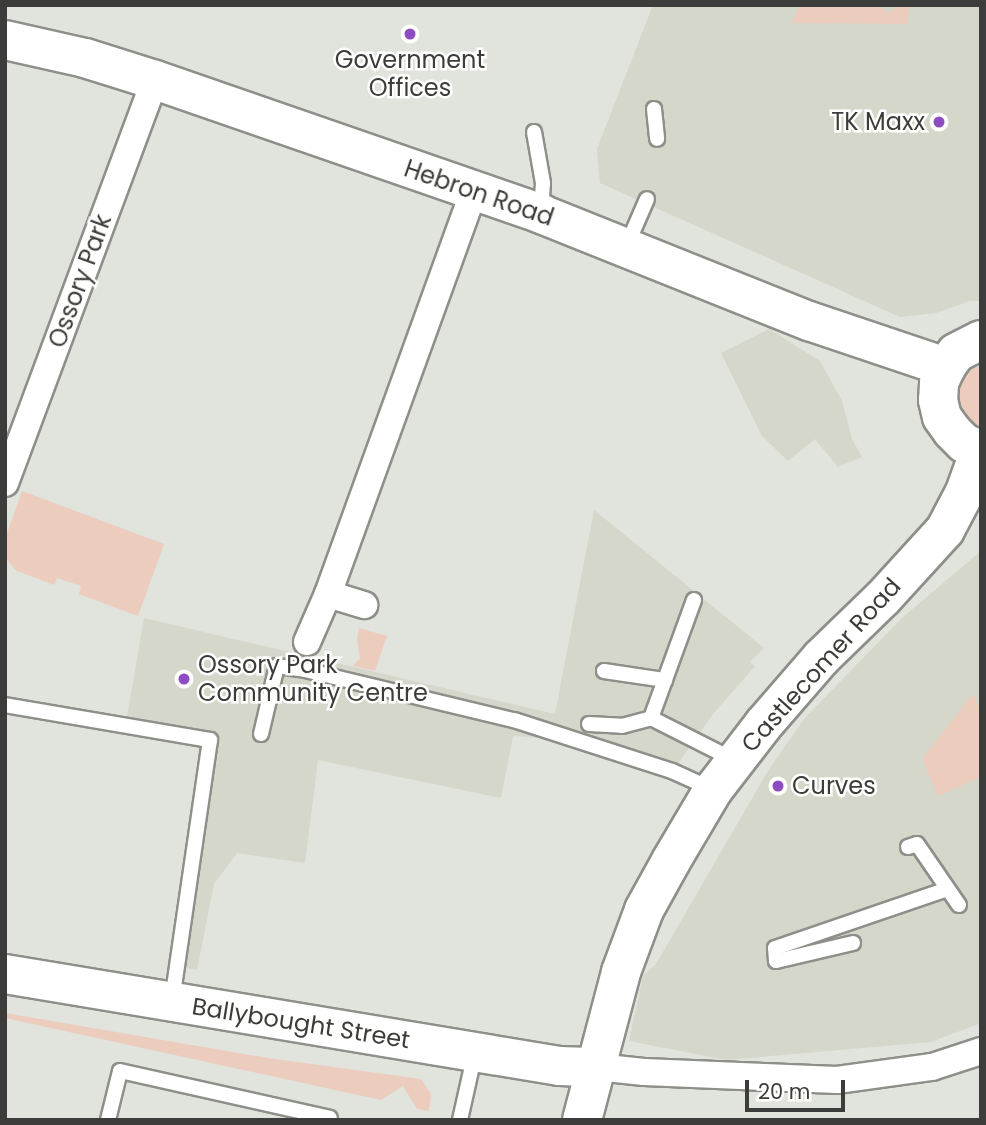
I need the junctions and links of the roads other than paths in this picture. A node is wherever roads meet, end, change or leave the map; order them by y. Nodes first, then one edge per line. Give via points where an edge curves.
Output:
1 (5, 40) edge
2 (155, 80) junction
3 (654, 109) dead end
4 (534, 132) dead end
5 (657, 139) dead end
6 (474, 191) junction
7 (647, 199) dead end
8 (541, 214) junction
9 (626, 247) junction
10 (981, 340) edge
11 (946, 367) junction
12 (980, 450) edge
13 (5, 483) edge
14 (973, 499) edge
15 (328, 594) junction
16 (694, 600) dead end
17 (364, 605) dead end
18 (307, 642) dead end
19 (604, 671) dead end
20 (665, 680) junction
21 (5, 705) edge
22 (650, 718) junction
23 (589, 724) dead end
24 (261, 734) dead end
25 (724, 775) junction
26 (908, 847) dead end
27 (947, 889) junction
28 (959, 905) dead end
29 (853, 943) dead end
30 (5, 974) edge
31 (172, 1002) junction
32 (475, 1051) junction
33 (981, 1051) edge
34 (597, 1067) junction
35 (331, 1119) edge
36 (108, 1120) edge
37 (460, 1120) edge
38 (582, 1120) edge

1 - 2 street, Hebron Road
2 - 6 street, Hebron Road
2 - 13 street, Ossory Park
3 - 5 lane
4 - 8 lane via 543,183
6 - 8 street, Hebron Road
6 - 15 street
7 - 9 lane
8 - 9 street, Hebron Road
9 - 11 street, Hebron Road via 809,321
10 - 11 street via 956,353
11 - 12 street via 939,383 942,417 964,443
12 - 14 street, Castlecomer Road
14 - 25 street, Castlecomer Road via 821,658
15 - 17 street
15 - 18 street
16 - 20 lane
19 - 20 lane
20 - 22 lane
21 - 31 lane via 211,740
22 - 23 lane via 622,726
22 - 25 lane
24 - 25 lane via 277,666 514,720 672,771
25 - 34 street, Castlecomer Road via 644,910 621,972
26 - 27 lane via 917,845
27 - 28 lane
27 - 29 lane via 775,948 776,961
30 - 31 street, Ballybought Street
31 - 32 street, Ballybought Street
32 - 34 street, Ballybought Street via 559,1066
32 - 37 lane
33 - 34 street via 932,1067 837,1080
34 - 38 street, Castlecomer Road
35 - 36 lane via 120,1071

